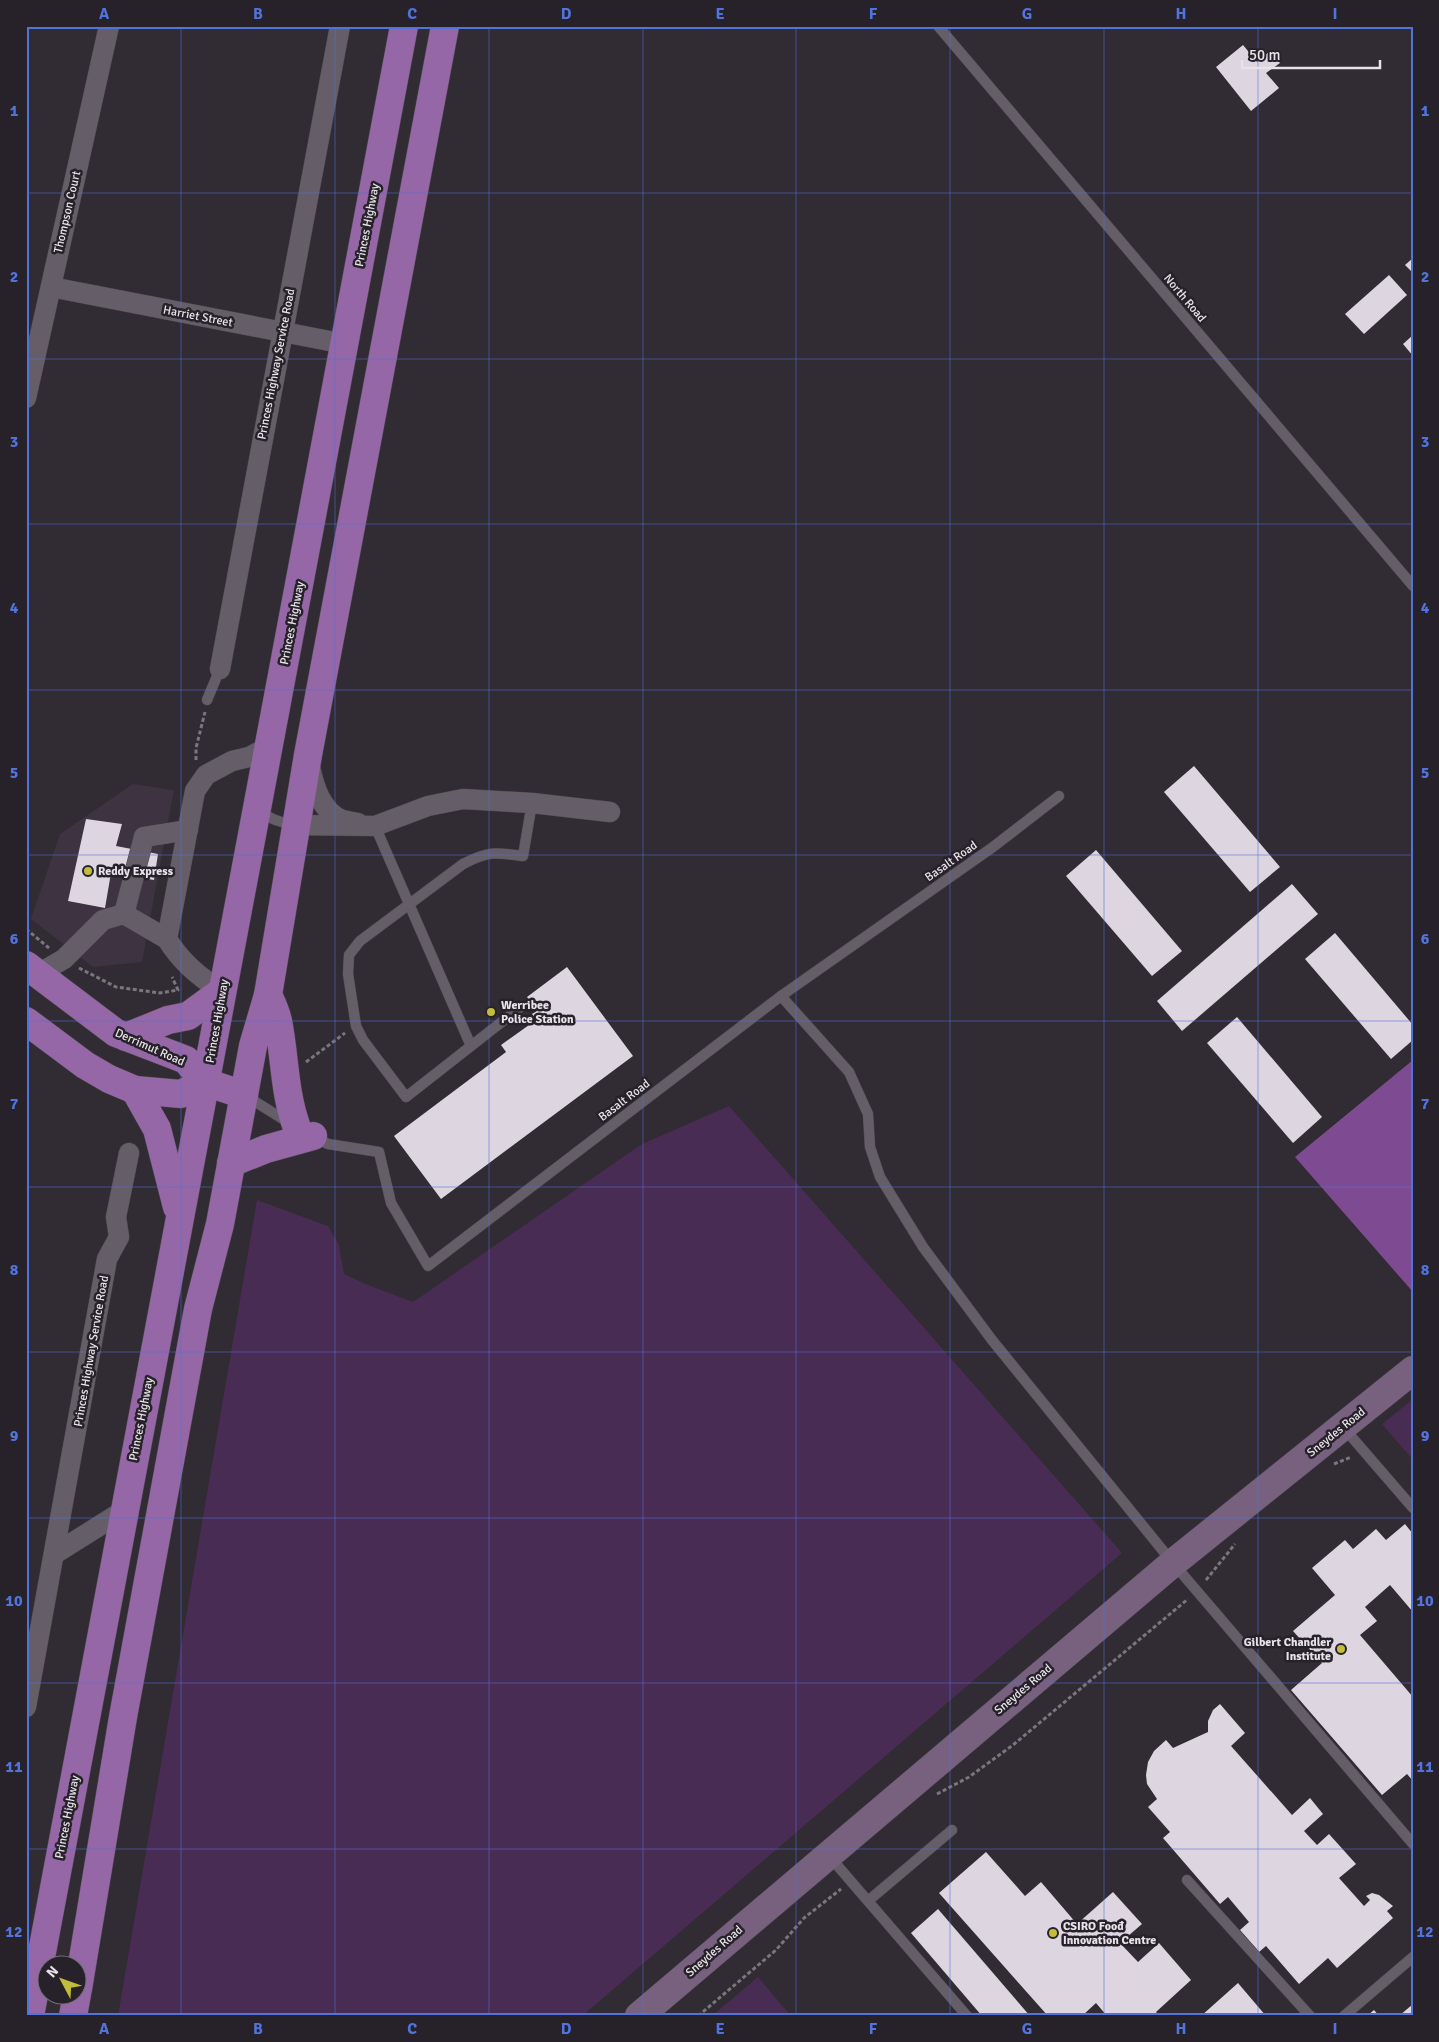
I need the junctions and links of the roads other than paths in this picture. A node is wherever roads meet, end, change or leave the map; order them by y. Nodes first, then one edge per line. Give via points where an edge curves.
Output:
1 (109, 26) edge
2 (340, 26) edge
3 (404, 26) edge
4 (445, 26) edge
5 (938, 26) edge
6 (51, 287) junction
7 (281, 332) junction
8 (345, 344) junction
9 (383, 353) junction
10 (26, 398) edge
11 (1413, 586) edge
12 (220, 669) joint
13 (207, 700) road end
14 (268, 748) junction
15 (308, 755) junction
16 (1059, 796) dead end
17 (532, 803) junction
18 (257, 804) junction
19 (610, 812) dead end
20 (295, 825) junction
21 (375, 826) junction
22 (188, 830) junction
23 (410, 903) junction
24 (124, 914) junction
25 (168, 939) junction
26 (32, 969) edge
27 (222, 991) junction
28 (268, 995) junction
29 (781, 996) junction
30 (522, 1006) dead end
31 (26, 1021) edge
32 (126, 1037) junction
33 (471, 1046) junction
34 (205, 1082) junction
35 (135, 1090) junction
36 (244, 1096) junction
37 (305, 1132) junction
38 (129, 1153) dead end
39 (231, 1163) junction
40 (180, 1218) junction
41 (1413, 1370) edge
42 (1342, 1426) junction
43 (1413, 1508) edge
44 (123, 1511) junction
45 (56, 1552) junction
46 (1173, 1563) junction
47 (26, 1707) edge
48 (952, 1830) dead end
49 (1413, 1844) edge
50 (828, 1854) junction
51 (1187, 1880) dead end
52 (868, 1901) junction
53 (84, 1954) edge
54 (1413, 1957) edge
55 (30, 2016) edge
56 (639, 2016) edge
57 (967, 2016) edge
58 (1310, 2016) edge
59 (1344, 2016) edge

1 - 6 street, Thompson Court
2 - 7 street, Princes Highway Service Road
3 - 8 highway, Princes Highway
4 - 9 highway
5 - 11 lane, North Road
6 - 7 street, Harriet Street
6 - 10 street, Thompson Court
7 - 8 street, Harriet Street
7 - 12 street, Princes Highway Service Road
8 - 9 highway
8 - 14 highway, Princes Highway
9 - 15 highway
12 - 13 lane, Princes Highway Service Road
14 - 18 highway, Princes Highway
14 - 22 street via 206,775 195,791
15 - 20 highway
15 - 21 street via 315,789 328,808 341,819
16 - 29 lane, Basalt Road via 993,847
17 - 19 street
17 - 21 street via 463,799 428,806
17 - 23 lane via 523,856 496,852 480,855 462,864
18 - 20 lane via 274,820
18 - 27 highway, Princes Highway
20 - 21 street
20 - 28 highway
21 - 23 lane
22 - 24 street via 144,837
22 - 25 street
23 - 33 lane
23 - 33 lane via 360,942 349,955 348,974 356,1026 406,1097
24 - 25 street
24 - 26 street via 103,920 64,959
25 - 27 street via 174,951 202,979
26 - 32 highway, Derrimut Road via 116,1034
27 - 32 highway via 188,1016 168,1020
27 - 34 highway, Princes Highway
28 - 36 highway via 253,1046
28 - 37 highway via 278,1019 292,1116
29 - 37 lane, Basalt Road via 428,1266 391,1203 379,1152 328,1144
29 - 46 lane via 849,1072 868,1114 870,1147 880,1177 923,1247 992,1340
30 - 33 lane
31 - 35 highway via 85,1065
32 - 34 highway, Derrimut Road via 186,1060
34 - 35 highway via 182,1094
34 - 36 highway
34 - 40 highway, Princes Highway
35 - 40 highway via 157,1129
36 - 37 lane, Basalt Road
36 - 39 highway
37 - 39 highway
38 - 45 street, Princes Highway Service Road via 116,1217 119,1237 108,1259
39 - 53 highway via 220,1224 198,1309 123,1717
40 - 44 highway, Princes Highway
41 - 42 main road, Sneydes Road
42 - 43 lane
42 - 46 main road, Sneydes Road
44 - 45 street
44 - 55 highway, Princes Highway
45 - 47 street, Princes Highway Service Road
46 - 49 lane
46 - 50 main road, Sneydes Road
48 - 52 lane
50 - 52 lane
50 - 56 main road, Sneydes Road
51 - 58 lane
52 - 57 lane
54 - 59 lane

